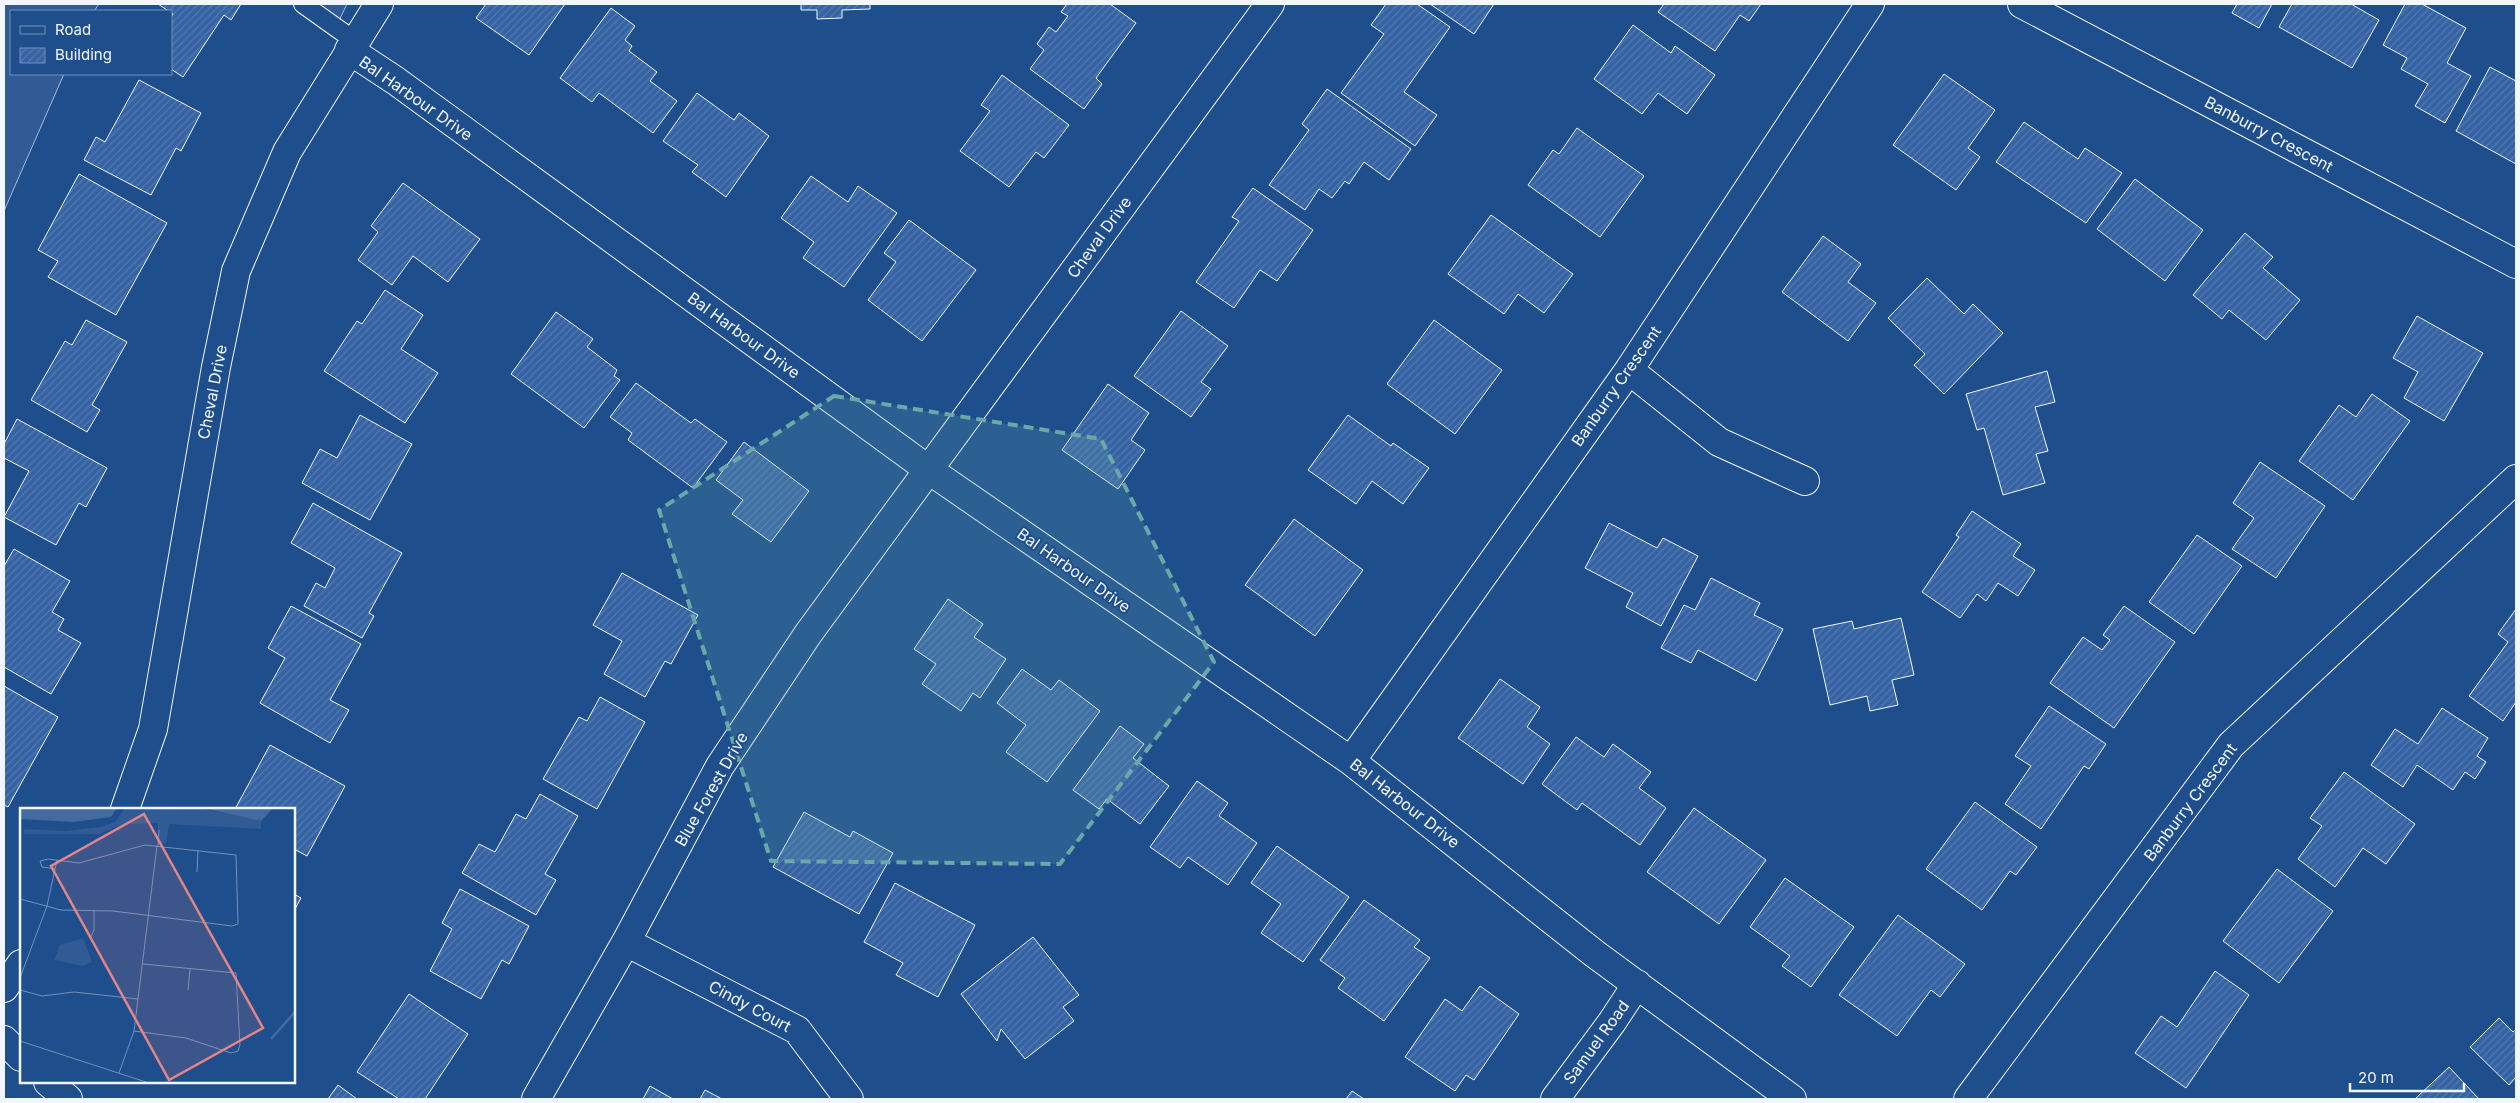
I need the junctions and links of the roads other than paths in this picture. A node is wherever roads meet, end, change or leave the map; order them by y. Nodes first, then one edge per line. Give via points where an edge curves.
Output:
1 (303, 4) edge
2 (379, 4) edge
3 (1270, 4) edge
4 (1870, 4) edge
5 (2022, 4) edge
6 (352, 45) junction
7 (2516, 264) edge
8 (1628, 370) junction
9 (928, 470) junction
10 (2516, 479) edge
11 (1805, 481) dead end
12 (1351, 761) junction
13 (125, 808) edge
14 (626, 942) junction
15 (20, 965) edge
16 (1637, 984) junction
17 (4, 988) edge
18 (4, 1040) edge
19 (20, 1056) edge
20 (536, 1099) edge
21 (849, 1099) edge
22 (1555, 1099) edge
23 (1792, 1099) edge
24 (1968, 1099) edge

1 - 6 lane
2 - 6 street, Cheval Drive
3 - 9 street, Cheval Drive
4 - 8 street, Banburry Crescent
5 - 7 street, Banburry Crescent
6 - 9 street, Bal Harbour Drive via 396,81
6 - 13 street, Cheval Drive via 287,152 236,271 152,729
8 - 11 street via 1718,442
8 - 12 street, Banburry Crescent
9 - 12 street, Bal Harbour Drive
9 - 14 street, Blue Forest Drive via 808,634 720,766
10 - 24 street, Banburry Crescent via 2231,745
12 - 16 street, Bal Harbour Drive
14 - 20 street, Blue Forest Drive
14 - 21 street, Cindy Court via 796,1030
15 - 17 street
16 - 22 street, Samuel Road
16 - 23 street, Bal Harbour Drive
18 - 19 street

